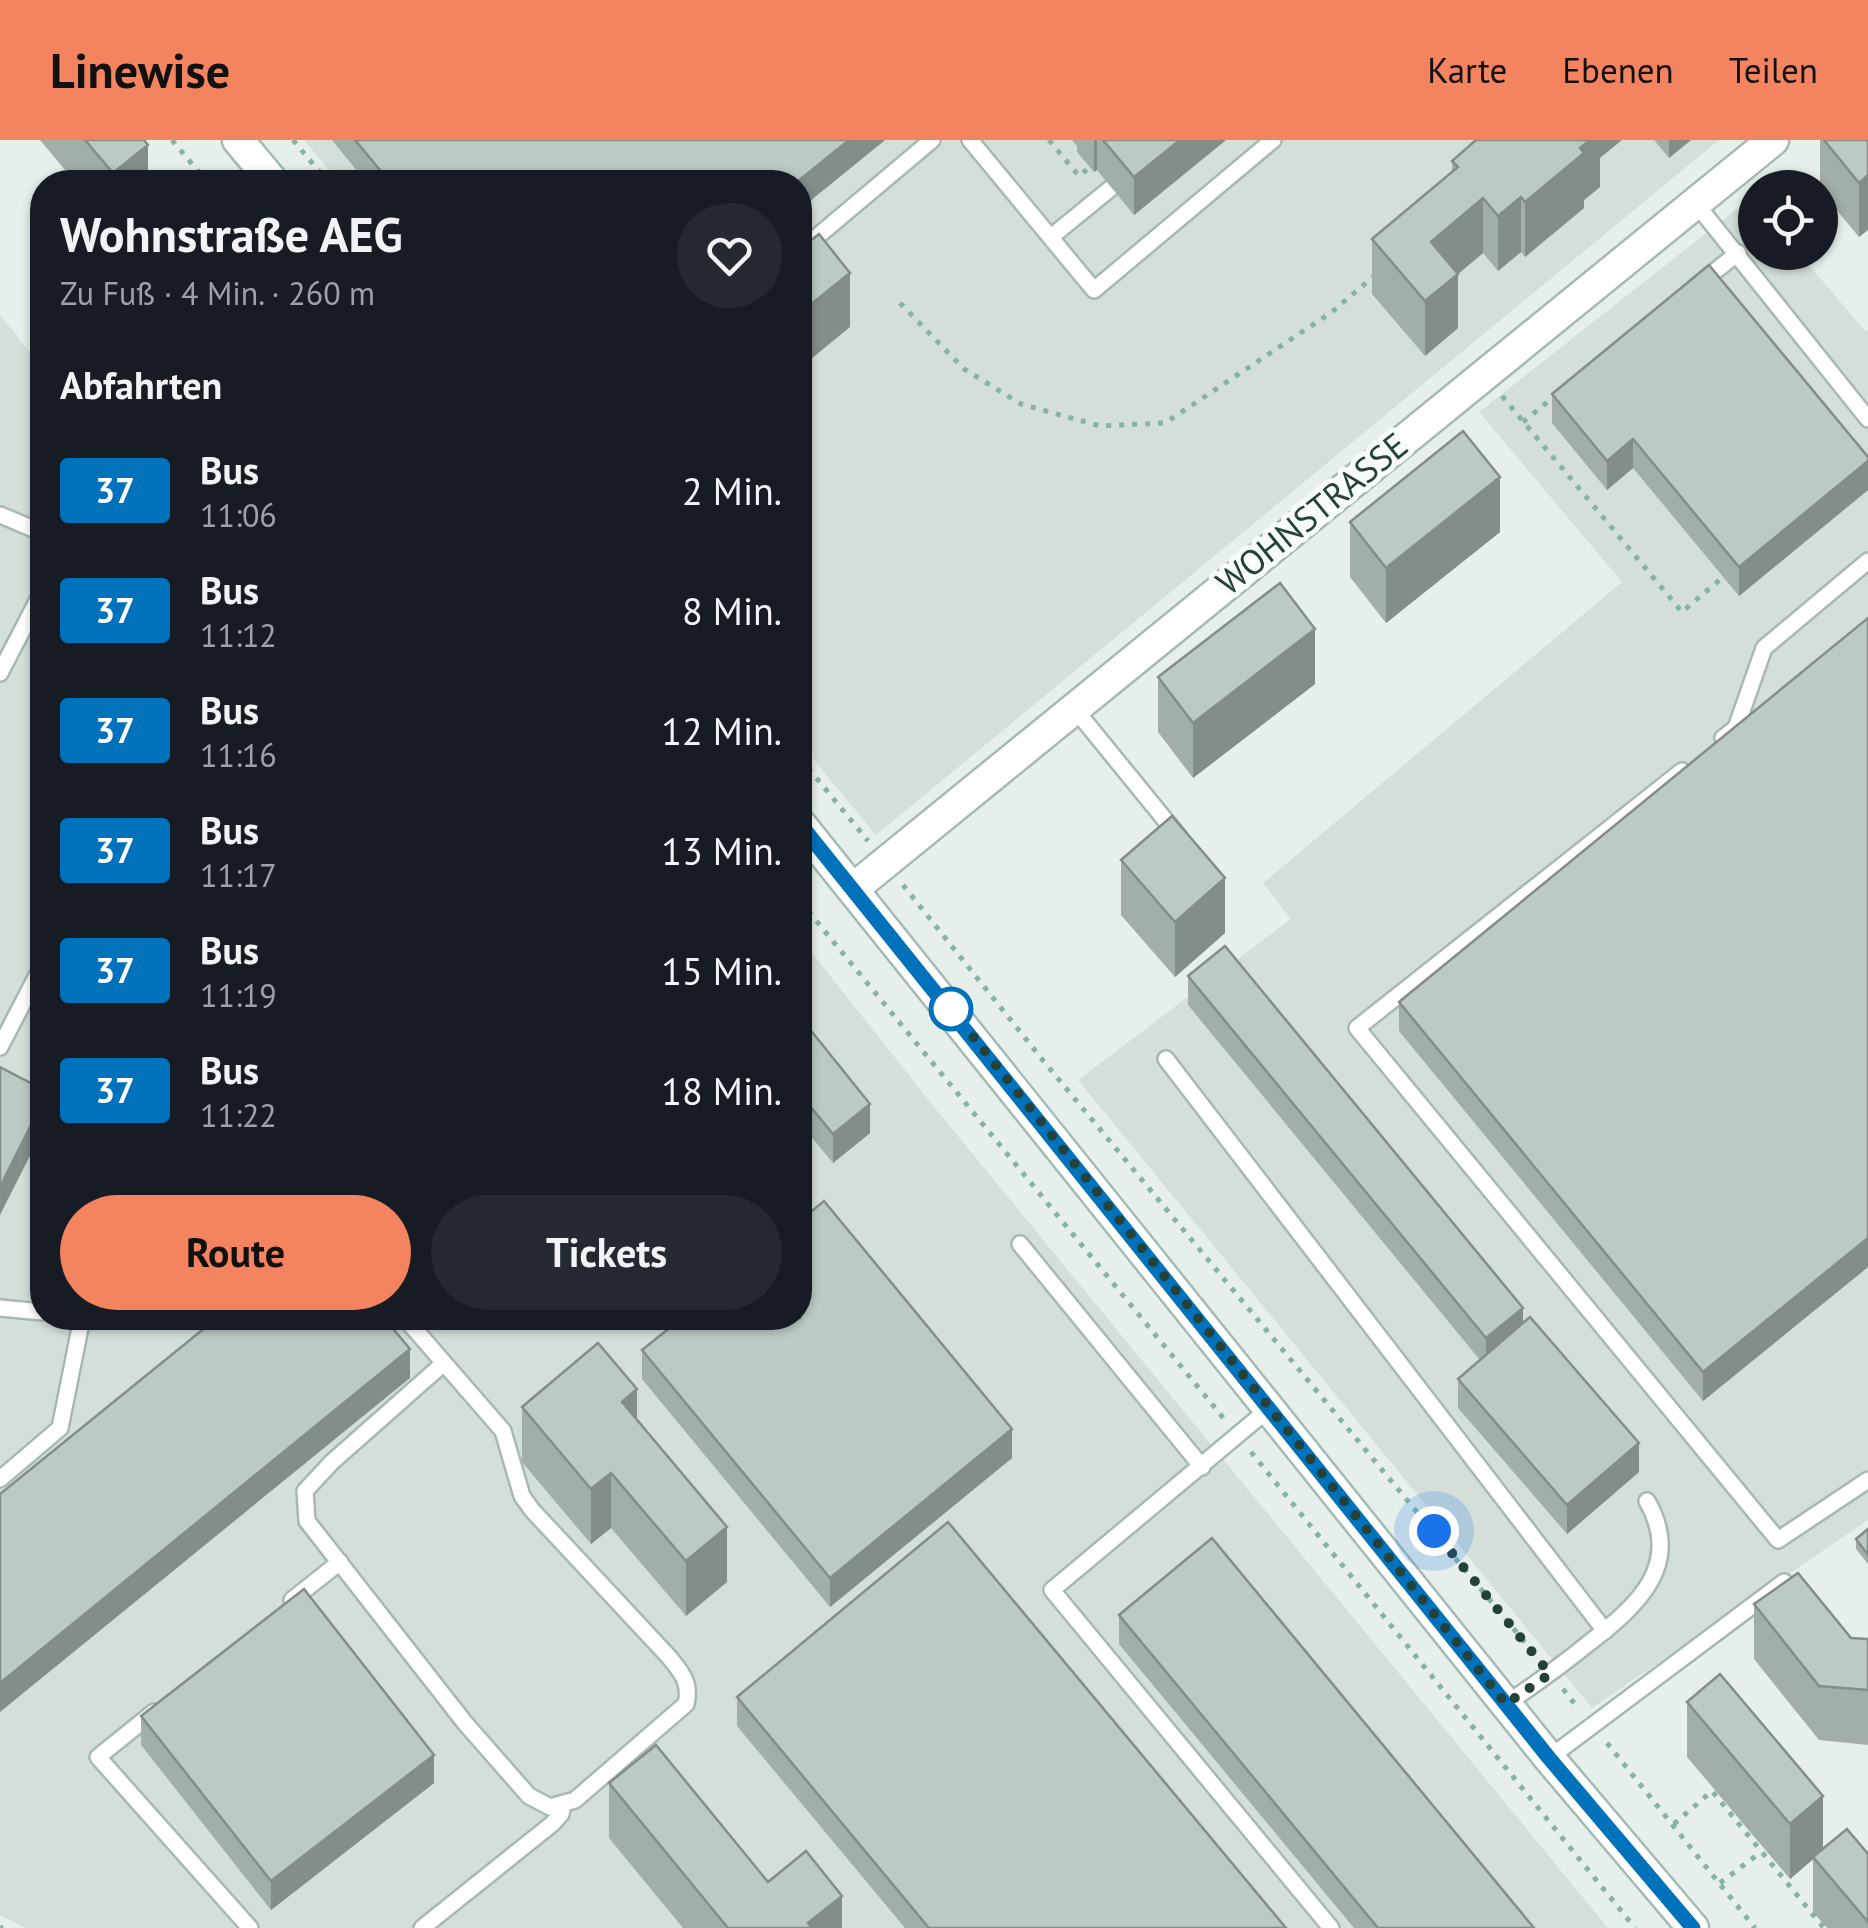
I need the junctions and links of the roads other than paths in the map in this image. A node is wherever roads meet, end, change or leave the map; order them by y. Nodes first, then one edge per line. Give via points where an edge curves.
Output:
1 (238, 140) edge
2 (932, 140) edge
3 (970, 140) edge
4 (1273, 140) edge
5 (1773, 140) edge
6 (263, 170) edge
7 (1111, 188) dead end
8 (1696, 205) junction
9 (1050, 237) junction
10 (812, 241) edge
11 (1738, 253) joint
12 (1751, 270) edge
13 (1691, 290) edge
14 (1868, 420) edge
15 (0, 515) edge
16 (30, 528) edge
17 (1868, 561) edge
18 (30, 616) edge
19 (0, 673) edge
20 (1074, 708) junction
21 (1705, 752) edge
22 (1690, 764) edge
23 (812, 839) edge
24 (1185, 844) edge
25 (853, 889) junction
26 (30, 989) edge
27 (0, 1048) edge
28 (1166, 1060) dead end
29 (1020, 1244) dead end
30 (0, 1308) edge
31 (30, 1311) edge
32 (80, 1330) edge
33 (415, 1330) edge
34 (444, 1363) junction
35 (1270, 1408) junction
36 (1202, 1467) junction
37 (0, 1479) edge
38 (1868, 1480) edge
39 (1646, 1501) dead end
40 (340, 1562) junction
41 (279, 1611) edge
42 (1807, 1611) edge
43 (1605, 1631) junction
44 (174, 1696) edge
45 (1506, 1704) junction
46 (1549, 1758) junction
47 (563, 1804) junction
48 (250, 1928) edge
49 (422, 1928) edge
50 (1332, 1928) edge
51 (1692, 1928) edge

1 - 6 main road
2 - 10 lane
3 - 9 lane
4 - 9 lane via 1094,290
5 - 8 main road, WOHNSTRASSE
7 - 9 lane
8 - 11 lane
8 - 20 main road, WOHNSTRASSE
11 - 13 lane
12 - 14 lane
15 - 16 lane
17 - 21 lane via 1764,648 1736,728
18 - 19 lane
20 - 24 lane
20 - 25 main road, WOHNSTRASSE
22 - 38 lane via 1357,1028 1778,1540
23 - 25 main road
25 - 35 main road
26 - 27 lane
28 - 43 lane
29 - 36 lane
30 - 31 lane
32 - 37 lane via 60,1428
33 - 34 lane
34 - 40 lane via 305,1491 308,1521
34 - 47 lane via 502,1431 522,1496 684,1674 689,1690 686,1704
35 - 36 lane
35 - 45 main road
36 - 50 lane via 1052,1590
39 - 43 lane via 1660,1532 1657,1570
40 - 41 lane
40 - 47 lane via 530,1796 550,1808
42 - 46 lane via 1784,1582
43 - 45 lane
44 - 48 lane via 98,1757
45 - 46 main road
46 - 51 main road
47 - 49 lane via 552,1824

